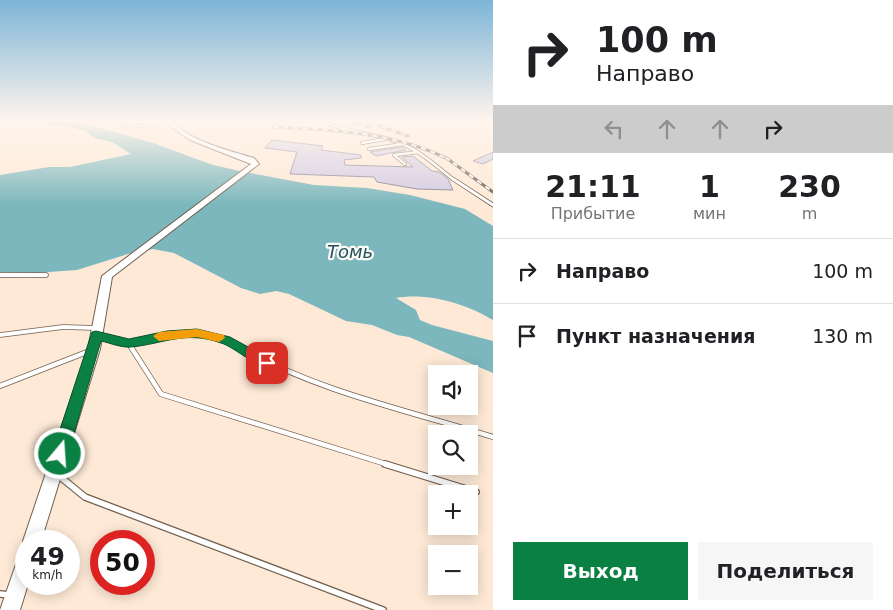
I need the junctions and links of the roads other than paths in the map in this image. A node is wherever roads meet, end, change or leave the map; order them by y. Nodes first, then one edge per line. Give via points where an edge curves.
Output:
1 (214, 148) edge
2 (378, 148) edge
3 (411, 148) edge
4 (369, 150) dead end
5 (418, 152) junction
6 (405, 164) dead end
7 (493, 205) edge
8 (0, 275) edge
9 (46, 275) dead end
10 (0, 335) edge
11 (96, 338) junction
12 (129, 343) junction
13 (0, 386) edge
14 (493, 437) edge
15 (54, 472) junction
16 (454, 485) edge
17 (36, 530) edge
18 (15, 584) edge
19 (8, 600) edge
20 (383, 610) edge

1 - 11 main road via 250,160 254,162 253,167 107,276
2 - 4 lane
3 - 5 lane
5 - 6 lane via 394,155
5 - 7 lane via 466,190
8 - 9 lane
10 - 11 lane via 63,327
11 - 12 lane
11 - 13 lane
11 - 15 main road
12 - 14 lane via 197,333 226,340 267,363 314,382
12 - 16 lane via 161,394
15 - 17 main road
15 - 20 lane via 85,497
18 - 19 main road

